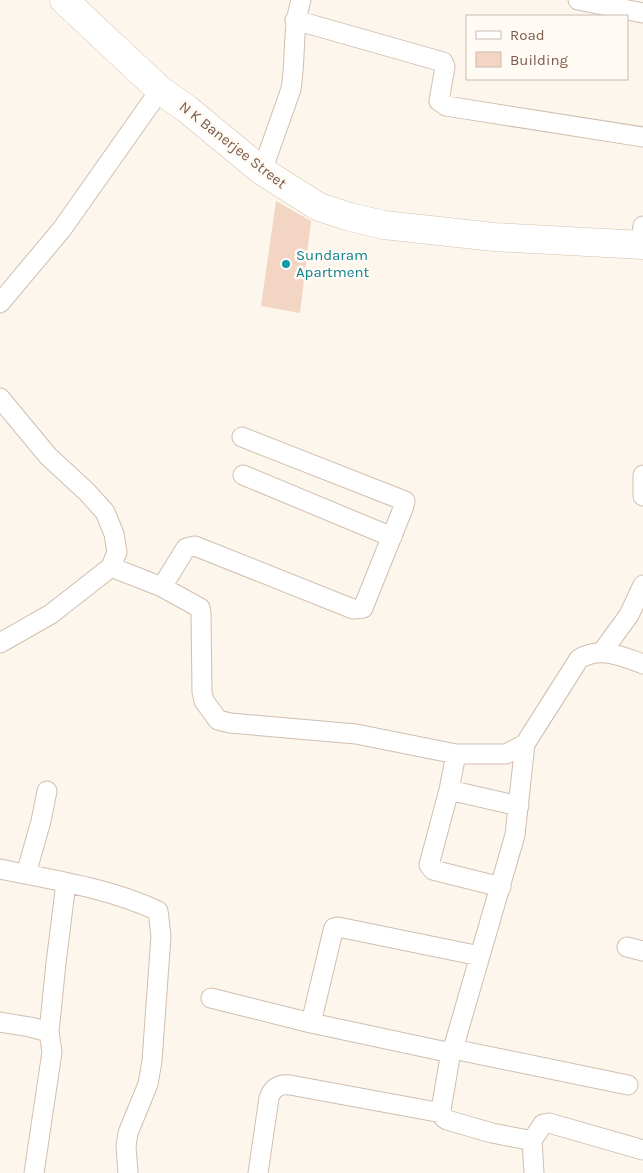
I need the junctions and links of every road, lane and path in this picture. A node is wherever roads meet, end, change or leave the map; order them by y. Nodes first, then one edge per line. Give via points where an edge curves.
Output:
1 (64, 0) edge
2 (302, 0) edge
3 (578, 0) edge
4 (643, 13) edge
5 (296, 20) junction
6 (160, 90) junction
7 (643, 137) edge
8 (262, 171) junction
9 (642, 238) edge
10 (0, 303) edge
11 (0, 398) edge
12 (242, 438) dead end
13 (243, 475) dead end
14 (643, 476) edge
15 (643, 496) edge
16 (392, 537) junction
17 (111, 567) junction
18 (643, 584) edge
19 (162, 586) junction
20 (0, 642) edge
21 (602, 652) junction
22 (643, 664) edge
23 (526, 744) junction
24 (456, 754) junction
25 (449, 790) junction
26 (46, 791) dead end
27 (519, 806) junction
28 (0, 869) edge
29 (26, 874) junction
30 (66, 883) junction
31 (501, 887) junction
32 (480, 956) junction
33 (211, 998) dead end
34 (0, 1022) edge
35 (311, 1023) junction
36 (49, 1032) junction
37 (452, 1050) junction
38 (628, 1085) dead end
39 (442, 1113) junction
40 (532, 1140) junction
41 (643, 1150) edge
42 (34, 1173) edge
43 (128, 1173) edge
44 (258, 1173) edge
45 (534, 1173) edge

1 - 6 street, N K Banerjee Street
2 - 5 street
3 - 4 street
5 - 7 street via 443,62 439,101 446,106
5 - 8 street via 291,89
6 - 8 street, N K Banerjee Street
6 - 10 street via 62,230
8 - 9 street, N K Banerjee Street via 319,207 384,225 494,237
11 - 17 street via 48,456 105,512 116,541 117,552
12 - 16 street via 403,499 404,506
13 - 16 street
14 - 15 street
16 - 19 street via 360,609 195,546 186,548
17 - 19 street
17 - 20 street via 51,614
18 - 21 street via 629,615
19 - 24 street via 200,608 202,692 204,701 218,720 243,726 356,734
21 - 22 street
21 - 23 street via 578,659
23 - 24 street via 506,754
23 - 27 street
24 - 25 street
25 - 27 street
25 - 31 street via 430,868
26 - 29 street
27 - 31 street via 515,836
28 - 29 street
29 - 30 street
30 - 36 street
30 - 43 street via 158,911 161,936 152,1061 148,1084 128,1133
31 - 32 street
32 - 35 street via 334,928
32 - 37 street
33 - 35 street
34 - 36 street
35 - 37 street via 442,1051
36 - 42 street via 52,1052
37 - 38 street
37 - 39 street
39 - 40 street via 447,1120
39 - 44 street via 290,1085 278,1086 269,1098
40 - 41 street via 542,1124 549,1123
40 - 45 street

